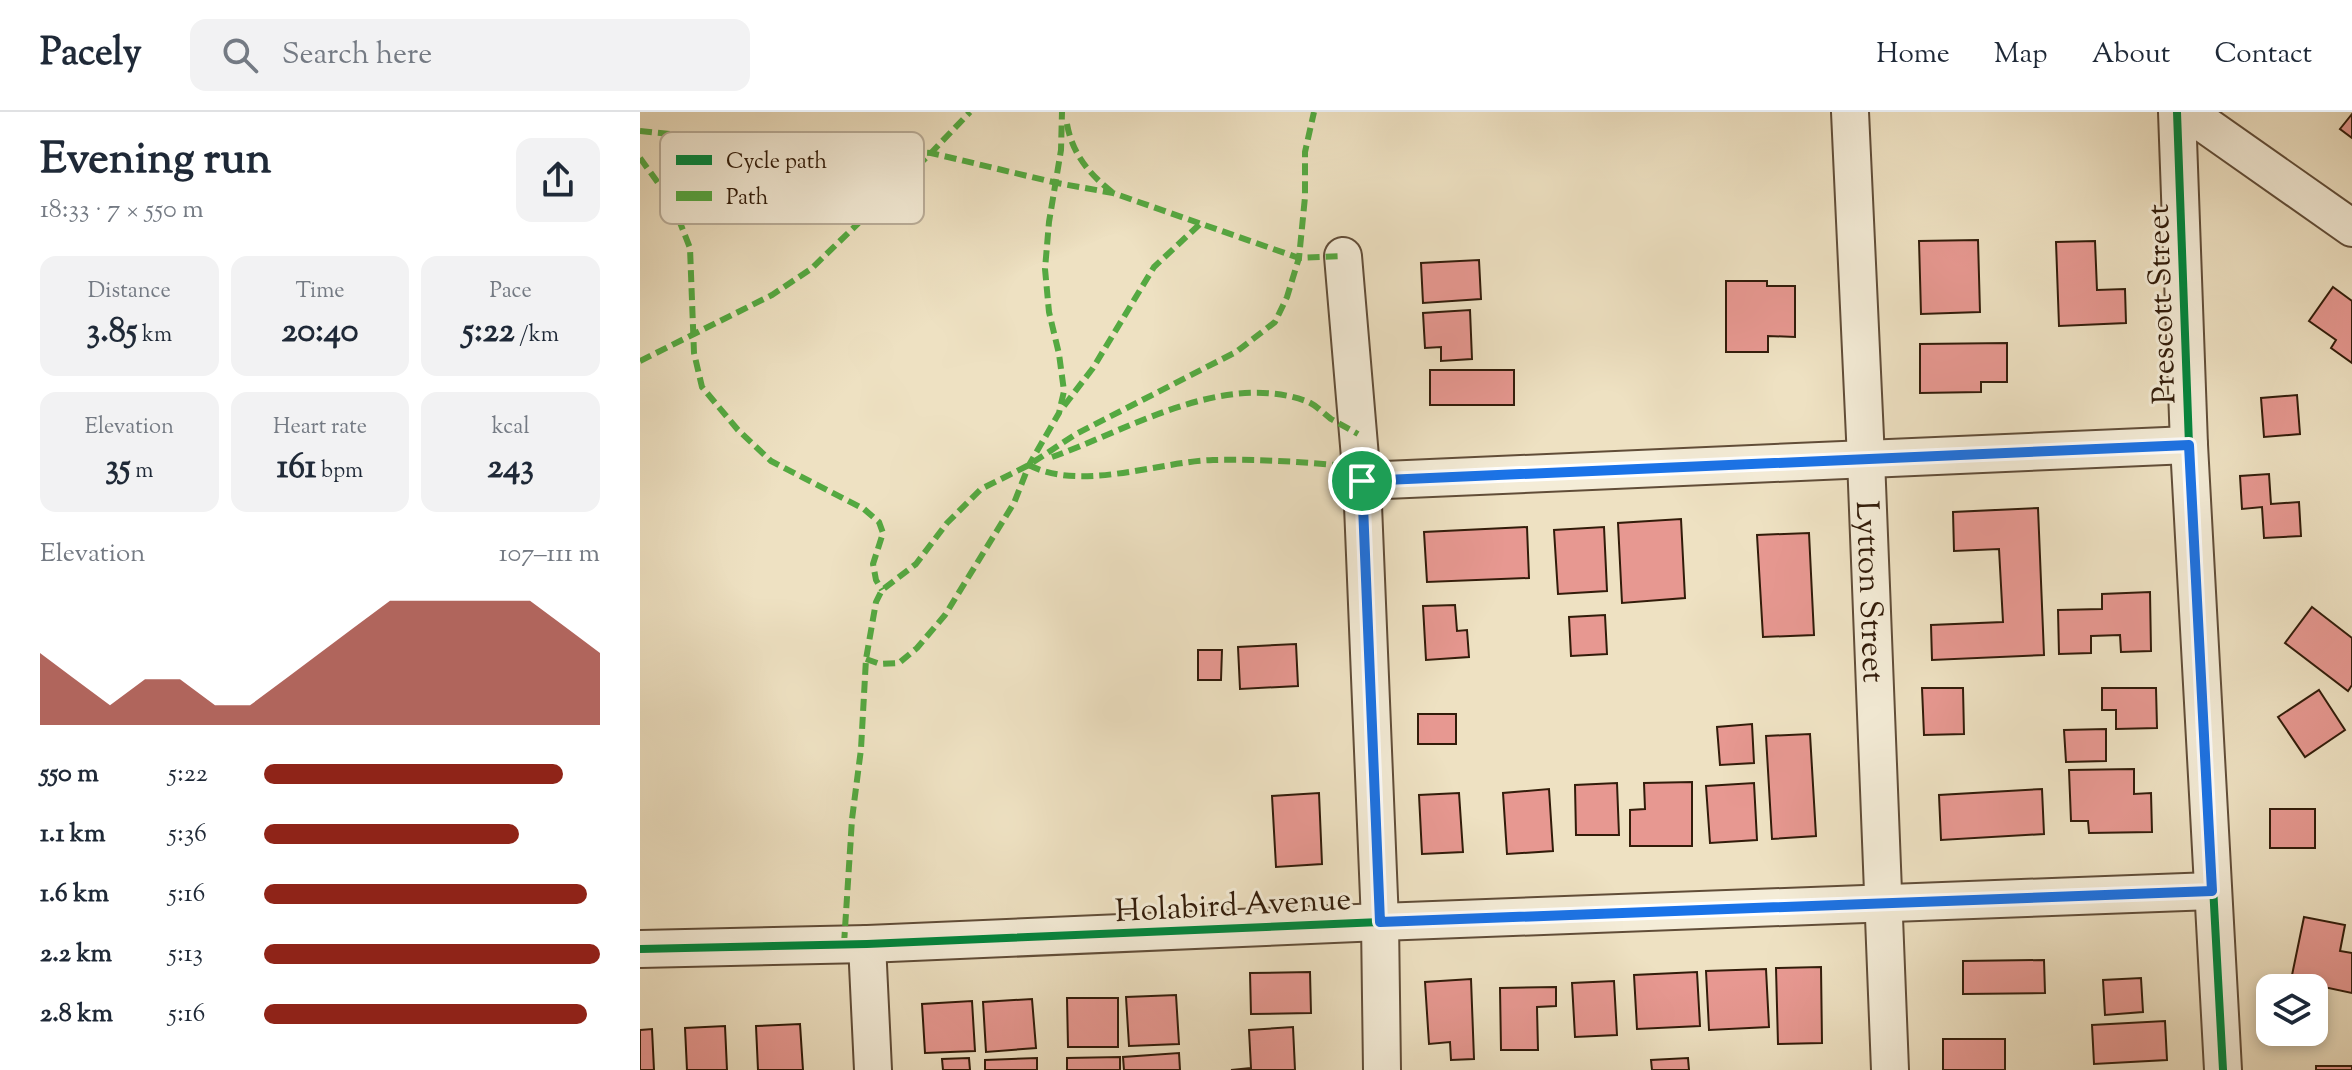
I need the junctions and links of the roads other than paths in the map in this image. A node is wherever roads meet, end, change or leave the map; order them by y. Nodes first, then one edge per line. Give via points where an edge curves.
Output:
1 (1850, 112) edge
2 (2177, 112) edge
3 (2187, 112) edge
4 (2352, 228) edge
5 (1343, 256) dead end
6 (2189, 445) junction
7 (1866, 459) junction
8 (1362, 481) junction
9 (2212, 891) junction
10 (1884, 904) junction
11 (1380, 922) junction
12 (867, 944) junction
13 (640, 949) edge
14 (873, 1070) edge
15 (1382, 1070) edge
16 (1890, 1070) edge
17 (2223, 1070) edge

1 - 7 street, Lytton Street
2 - 6 street, Prescott Street
3 - 4 street
5 - 8 street
6 - 7 street
6 - 9 street, Prescott Street
7 - 8 street
7 - 10 street, Lytton Street
8 - 11 street
9 - 10 street, Holabird Avenue
9 - 17 street, Prescott Street
10 - 11 street, Holabird Avenue
10 - 16 street, Lytton Street
11 - 12 street, Holabird Avenue
11 - 15 street
12 - 13 street, Holabird Avenue
12 - 14 street

